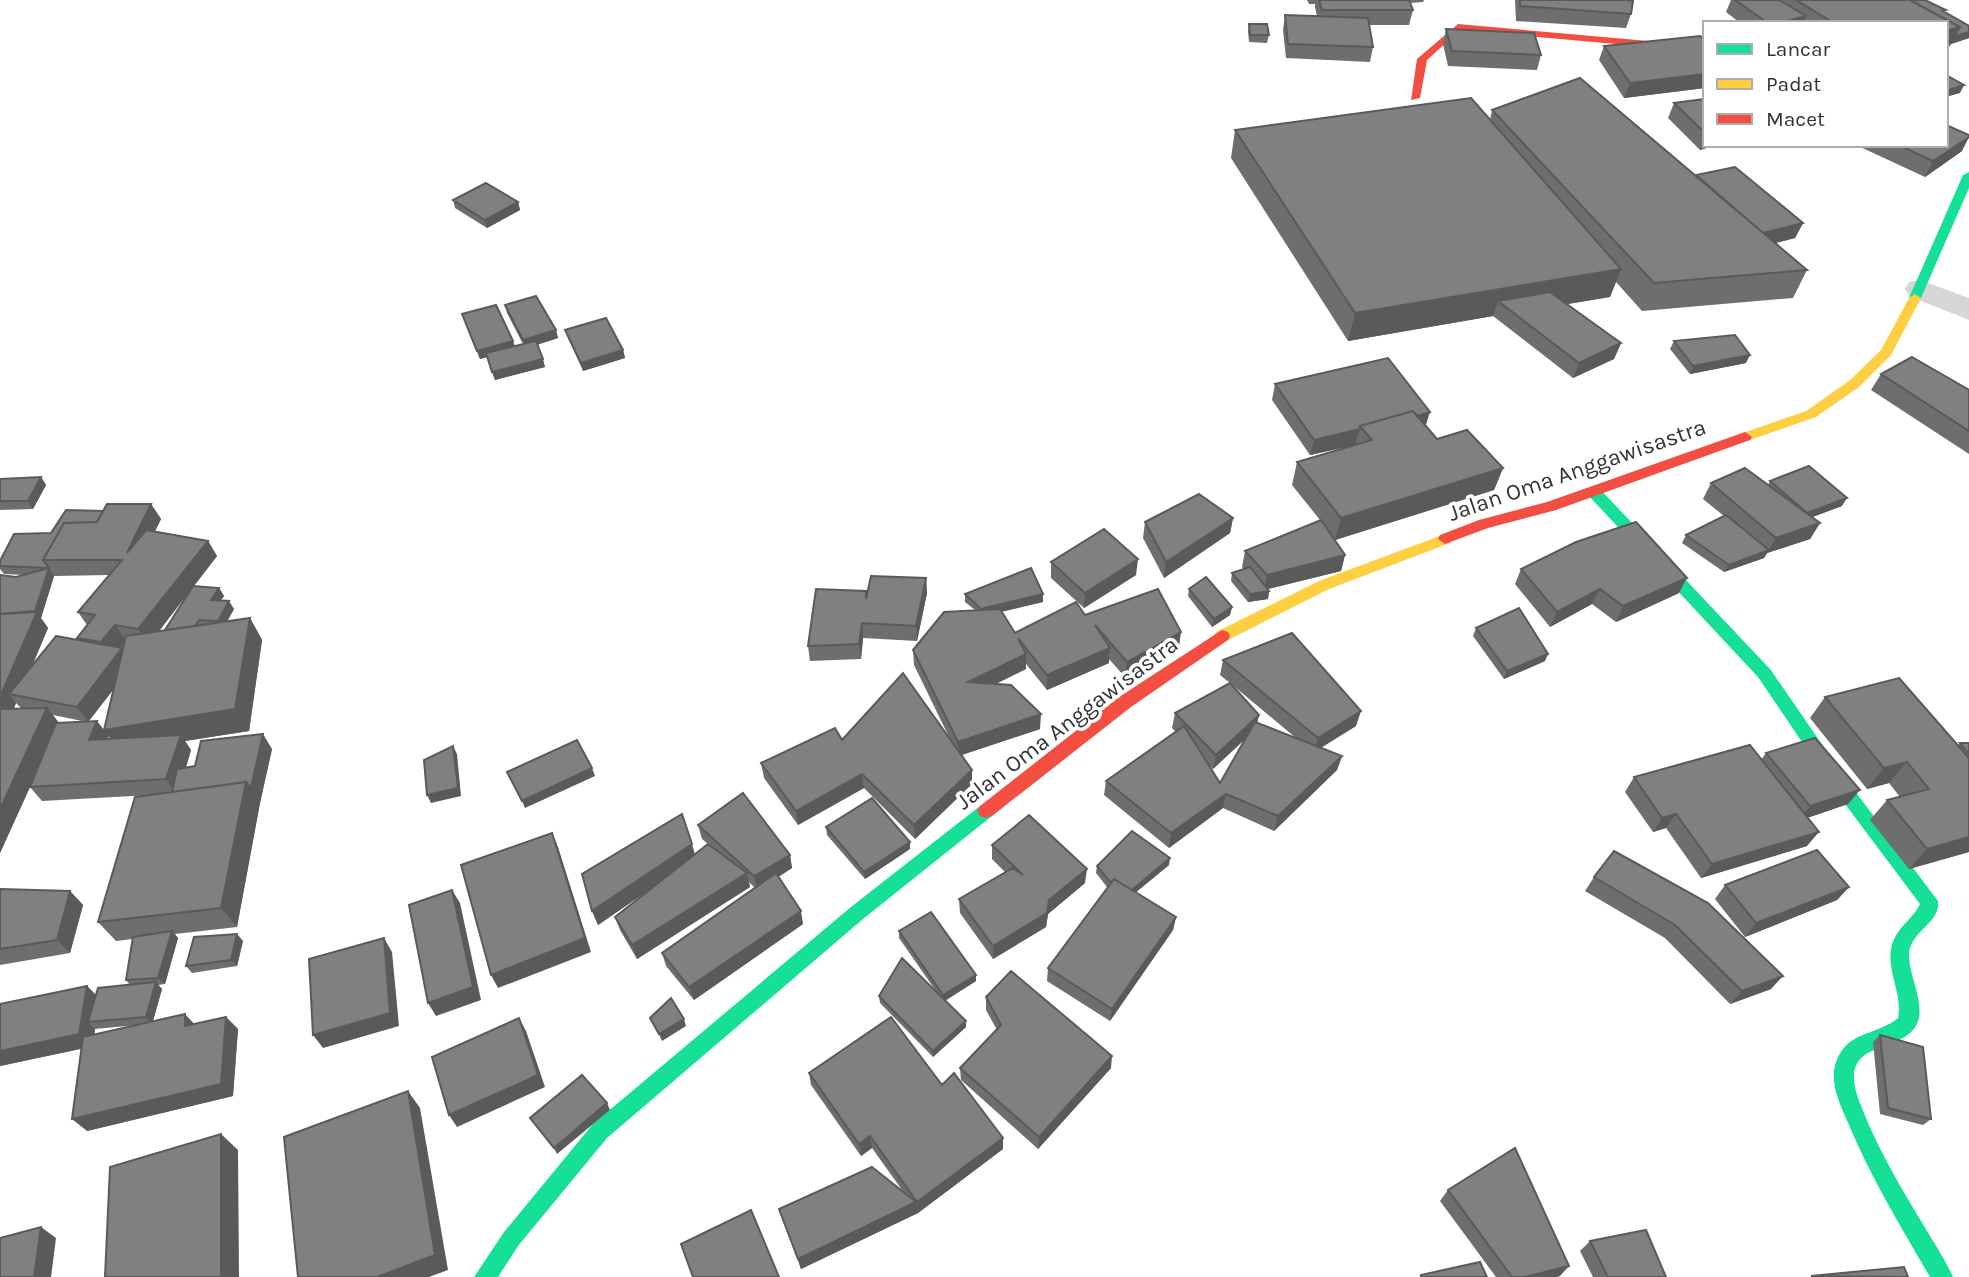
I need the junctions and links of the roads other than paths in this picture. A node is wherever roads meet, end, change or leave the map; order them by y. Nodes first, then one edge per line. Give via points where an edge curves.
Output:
1 (1703, 49) edge
2 (1415, 98) dead end
3 (1969, 176) edge
4 (1920, 289) junction
5 (1969, 310) edge
6 (1593, 491) junction
7 (485, 1277) edge
8 (1942, 1277) edge

1 - 2 main road via 1458,27 1422,59
3 - 4 main road, Jalan Oma Anggawisastra
4 - 5 street
4 - 6 main road, Jalan Oma Anggawisastra via 1886,352 1854,384 1811,414
6 - 7 main road, Jalan Oma Anggawisastra via 1484,524 1324,585 1222,636 1125,702 857,913 600,1131
6 - 8 main road via 1764,673 1842,787 1929,901 1925,916 1905,934 1901,945 1910,1013 1906,1023 1859,1047 1846,1059 1842,1073 1844,1093 1864,1136

